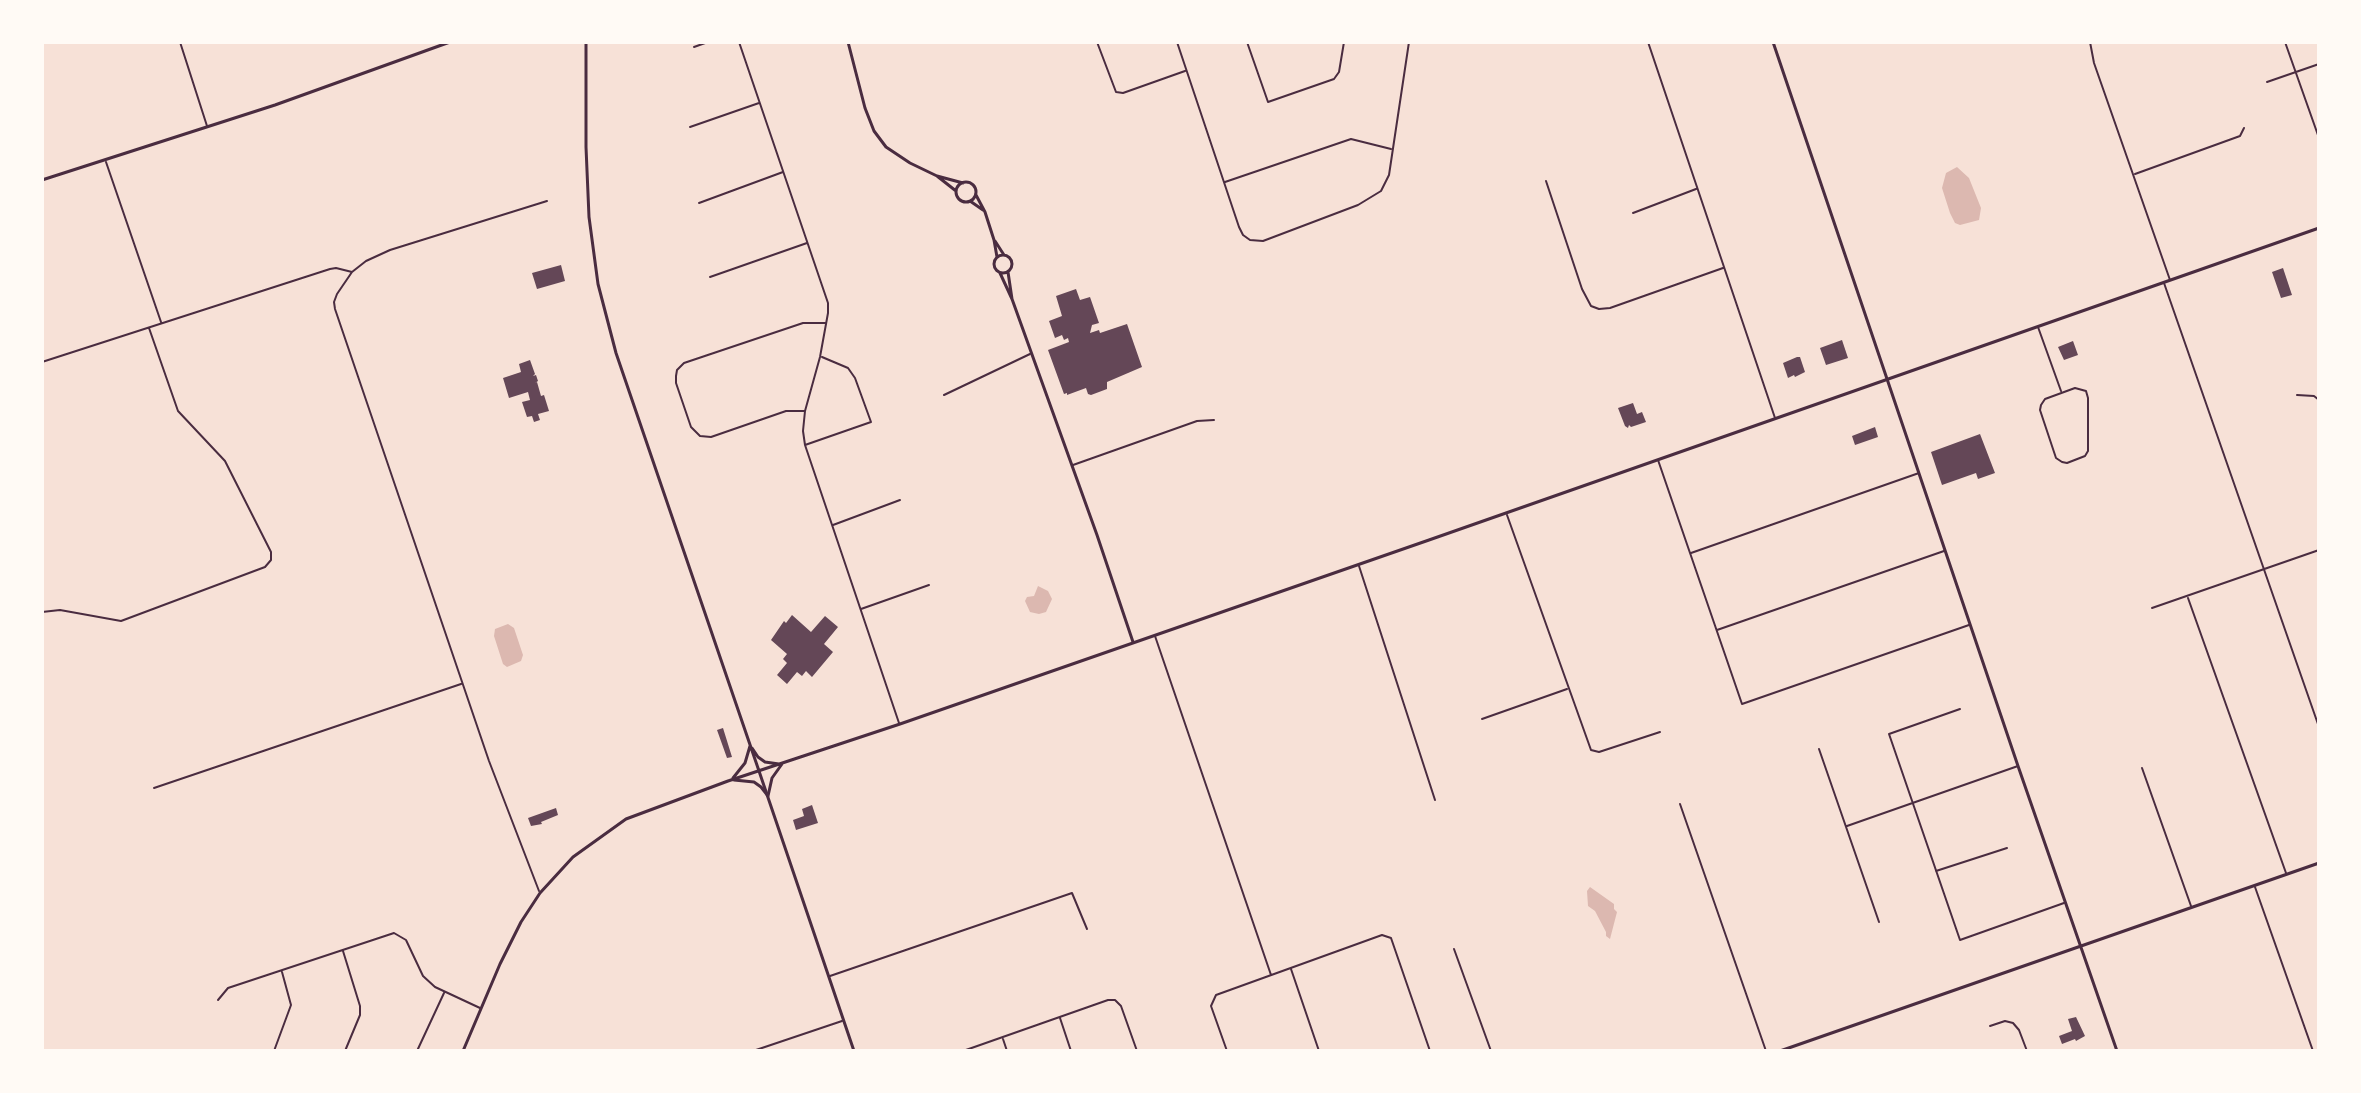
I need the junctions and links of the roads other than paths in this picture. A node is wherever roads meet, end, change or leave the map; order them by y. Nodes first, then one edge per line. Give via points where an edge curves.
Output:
1 (180, 42) edge
2 (450, 42) edge
3 (586, 42) edge
4 (708, 42) edge
5 (739, 42) edge
6 (848, 42) edge
7 (1097, 42) edge
8 (1177, 42) edge
9 (1247, 42) edge
10 (1344, 42) edge
11 (1409, 42) edge
12 (1648, 42) edge
13 (1773, 42) edge
14 (2090, 42) edge
15 (2285, 42) edge
16 (694, 47) dead end
17 (2319, 64) edge
18 (1186, 70) junction
19 (2295, 72) junction
20 (2267, 82) dead end
21 (760, 103) junction
22 (207, 127) junction
23 (690, 127) dead end
24 (2244, 128) dead end
25 (2319, 138) edge
26 (1393, 149) junction
27 (105, 160) junction
28 (784, 172) junction
29 (2133, 174) junction
30 (937, 176) junction
31 (42, 180) edge
32 (1546, 181) dead end
33 (963, 183) junction
34 (1224, 183) junction
35 (1697, 188) junction
36 (957, 191) junction
37 (976, 195) junction
38 (547, 201) dead end
39 (970, 201) junction
40 (699, 203) dead end
41 (985, 212) junction
42 (1633, 213) dead end
43 (2319, 228) edge
44 (994, 240) junction
45 (808, 243) junction
46 (1004, 255) junction
47 (997, 257) junction
48 (1725, 267) junction
49 (352, 272) junction
50 (1008, 272) junction
51 (1000, 273) junction
52 (710, 277) dead end
53 (2170, 281) junction
54 (2164, 283) junction
55 (1012, 299) junction
56 (162, 323) junction
57 (827, 323) junction
58 (2038, 327) junction
59 (149, 328) junction
60 (1031, 354) junction
61 (820, 357) junction
62 (42, 362) edge
63 (1888, 380) junction
64 (2061, 392) junction
65 (944, 395) dead end
66 (2297, 395) dead end
67 (2319, 400) edge
68 (805, 411) junction
69 (1775, 418) junction
70 (1214, 420) dead end
71 (805, 445) junction
72 (1658, 459) junction
73 (1072, 465) junction
74 (1920, 472) junction
75 (900, 500) dead end
76 (1506, 513) junction
77 (831, 525) junction
78 (2319, 550) edge
79 (1945, 551) junction
80 (1691, 553) junction
81 (1358, 564) junction
82 (2265, 569) junction
83 (929, 585) dead end
84 (2188, 598) junction
85 (2152, 608) dead end
86 (860, 609) junction
87 (42, 612) edge
88 (1970, 625) junction
89 (1717, 630) junction
90 (1155, 635) junction
91 (1133, 642) junction
92 (462, 684) junction
93 (1568, 689) junction
94 (1960, 709) dead end
95 (1482, 719) dead end
96 (900, 724) junction
97 (2319, 727) edge
98 (1660, 732) dead end
99 (750, 745) junction
100 (1819, 749) dead end
101 (782, 764) junction
102 (2018, 766) junction
103 (2142, 768) dead end
104 (759, 771) junction
105 (730, 781) junction
106 (154, 788) dead end
107 (768, 796) junction
108 (1435, 800) dead end
109 (1913, 803) junction
110 (1680, 804) dead end
111 (1846, 827) junction
112 (2007, 848) dead end
113 (2319, 863) edge
114 (1936, 871) junction
115 (2287, 875) junction
116 (2254, 886) junction
117 (540, 893) junction
118 (2066, 903) junction
119 (2192, 907) junction
120 (1879, 922) dead end
121 (1087, 929) dead end
122 (2081, 947) junction
123 (1454, 949) dead end
124 (342, 950) junction
125 (1291, 968) junction
126 (281, 971) junction
127 (1271, 975) junction
128 (829, 977) junction
129 (444, 992) junction
130 (218, 1000) dead end
131 (481, 1009) junction
132 (1060, 1017) junction
133 (843, 1020) junction
134 (1990, 1026) dead end
135 (1002, 1037) junction
136 (274, 1051) edge
137 (345, 1051) edge
138 (417, 1051) edge
139 (463, 1051) edge
140 (753, 1051) edge
141 (854, 1051) edge
142 (963, 1051) edge
143 (1007, 1051) edge
144 (1071, 1051) edge
145 (1137, 1051) edge
146 (1227, 1051) edge
147 (1319, 1051) edge
148 (1430, 1051) edge
149 (1491, 1051) edge
150 (1766, 1051) edge
151 (1780, 1051) edge
152 (2027, 1051) edge
153 (2117, 1051) edge
154 (2313, 1051) edge

1 - 22 street
2 - 22 street
3 - 99 street via 587,189 598,284 616,353
4 - 16 street
5 - 21 street
6 - 30 street via 874,131 886,147
7 - 18 street via 1116,92
8 - 18 street
9 - 10 street via 1268,102 1334,79
11 - 26 street
12 - 35 street
13 - 63 street
14 - 29 street
15 - 19 street
17 - 19 street
18 - 34 street
19 - 20 street
19 - 25 street
21 - 23 street
21 - 28 street
22 - 27 street
24 - 29 street via 2240,136
26 - 34 street via 1351,139
26 - 34 street via 1389,175 1372,198 1263,241 1243,235
27 - 31 street
27 - 56 street
28 - 40 street
28 - 45 street
29 - 53 street
30 - 33 street
30 - 36 street
32 - 48 street via 1591,306 1610,308
33 - 36 street
33 - 37 street via 973,185
35 - 42 street
35 - 48 street
36 - 39 street via 960,199
37 - 39 street
37 - 41 street
38 - 49 street via 390,250
39 - 41 street
41 - 44 street
43 - 53 street
44 - 46 street
44 - 47 street
45 - 52 street
45 - 57 street via 828,303
46 - 47 street
46 - 50 street via 1012,261
47 - 51 street via 994,265
48 - 69 street
49 - 56 street via 330,269
49 - 92 street via 337,294 335,309
50 - 51 street
50 - 55 street
51 - 55 street
53 - 54 street
54 - 58 street
54 - 82 street
55 - 60 street
56 - 59 street
57 - 61 street
57 - 68 street via 803,323 684,363 677,370 676,383 691,427 700,436 711,437 786,411
58 - 63 street
58 - 64 street
59 - 62 street
59 - 87 street via 178,411 225,461 271,560 265,567 121,621 60,610
60 - 65 street
60 - 73 street
61 - 68 street
61 - 71 street via 848,368 871,422
63 - 69 street
63 - 74 street
64 - 64 street via 2045,399 2040,410 2056,458 2067,463 2088,451 2088,398 2086,391 2075,388
66 - 67 street
68 - 71 street
69 - 72 street
70 - 73 street via 1197,421
71 - 77 street
72 - 76 street
72 - 80 street
73 - 91 street
74 - 79 street
74 - 80 street
75 - 77 street
76 - 81 street
76 - 93 street
77 - 86 street
78 - 82 street
79 - 88 street
79 - 89 street
80 - 89 street
81 - 90 street
81 - 108 street
82 - 84 street
82 - 97 street
83 - 86 street
84 - 85 street
84 - 115 street
86 - 96 street
88 - 89 street via 1742,704
88 - 102 street
90 - 91 street
90 - 127 street
91 - 96 street
92 - 106 street
92 - 117 street
93 - 95 street
93 - 98 street via 1593,752
94 - 109 street via 1889,734
96 - 101 street
99 - 101 street via 765,762
99 - 104 street
99 - 105 street via 741,770
100 - 111 street
101 - 104 street
101 - 107 street
102 - 109 street
102 - 118 street
103 - 119 street
104 - 105 street
104 - 107 street
105 - 107 street via 754,782
105 - 117 street via 626,819 573,857
107 - 128 street
109 - 111 street
109 - 114 street
110 - 150 street
111 - 120 street
112 - 114 street
113 - 115 street
114 - 118 street via 1960,940
115 - 116 street
116 - 119 street
116 - 154 street
117 - 131 street
118 - 122 street
119 - 122 street
121 - 128 street via 1072,893
122 - 151 street
122 - 153 street
123 - 149 street
124 - 126 street
124 - 129 street via 394,933 406,940 423,976
124 - 137 street via 360,1006
125 - 127 street
125 - 147 street
125 - 148 street via 1382,935 1391,938
126 - 130 street via 228,988
126 - 136 street via 291,1005
127 - 146 street via 1216,995 1211,1006
128 - 133 street
129 - 131 street
129 - 138 street
131 - 139 street
132 - 135 street
132 - 144 street
132 - 145 street via 1115,1000
133 - 140 street
133 - 141 street
134 - 152 street via 2013,1023
135 - 142 street
135 - 143 street

